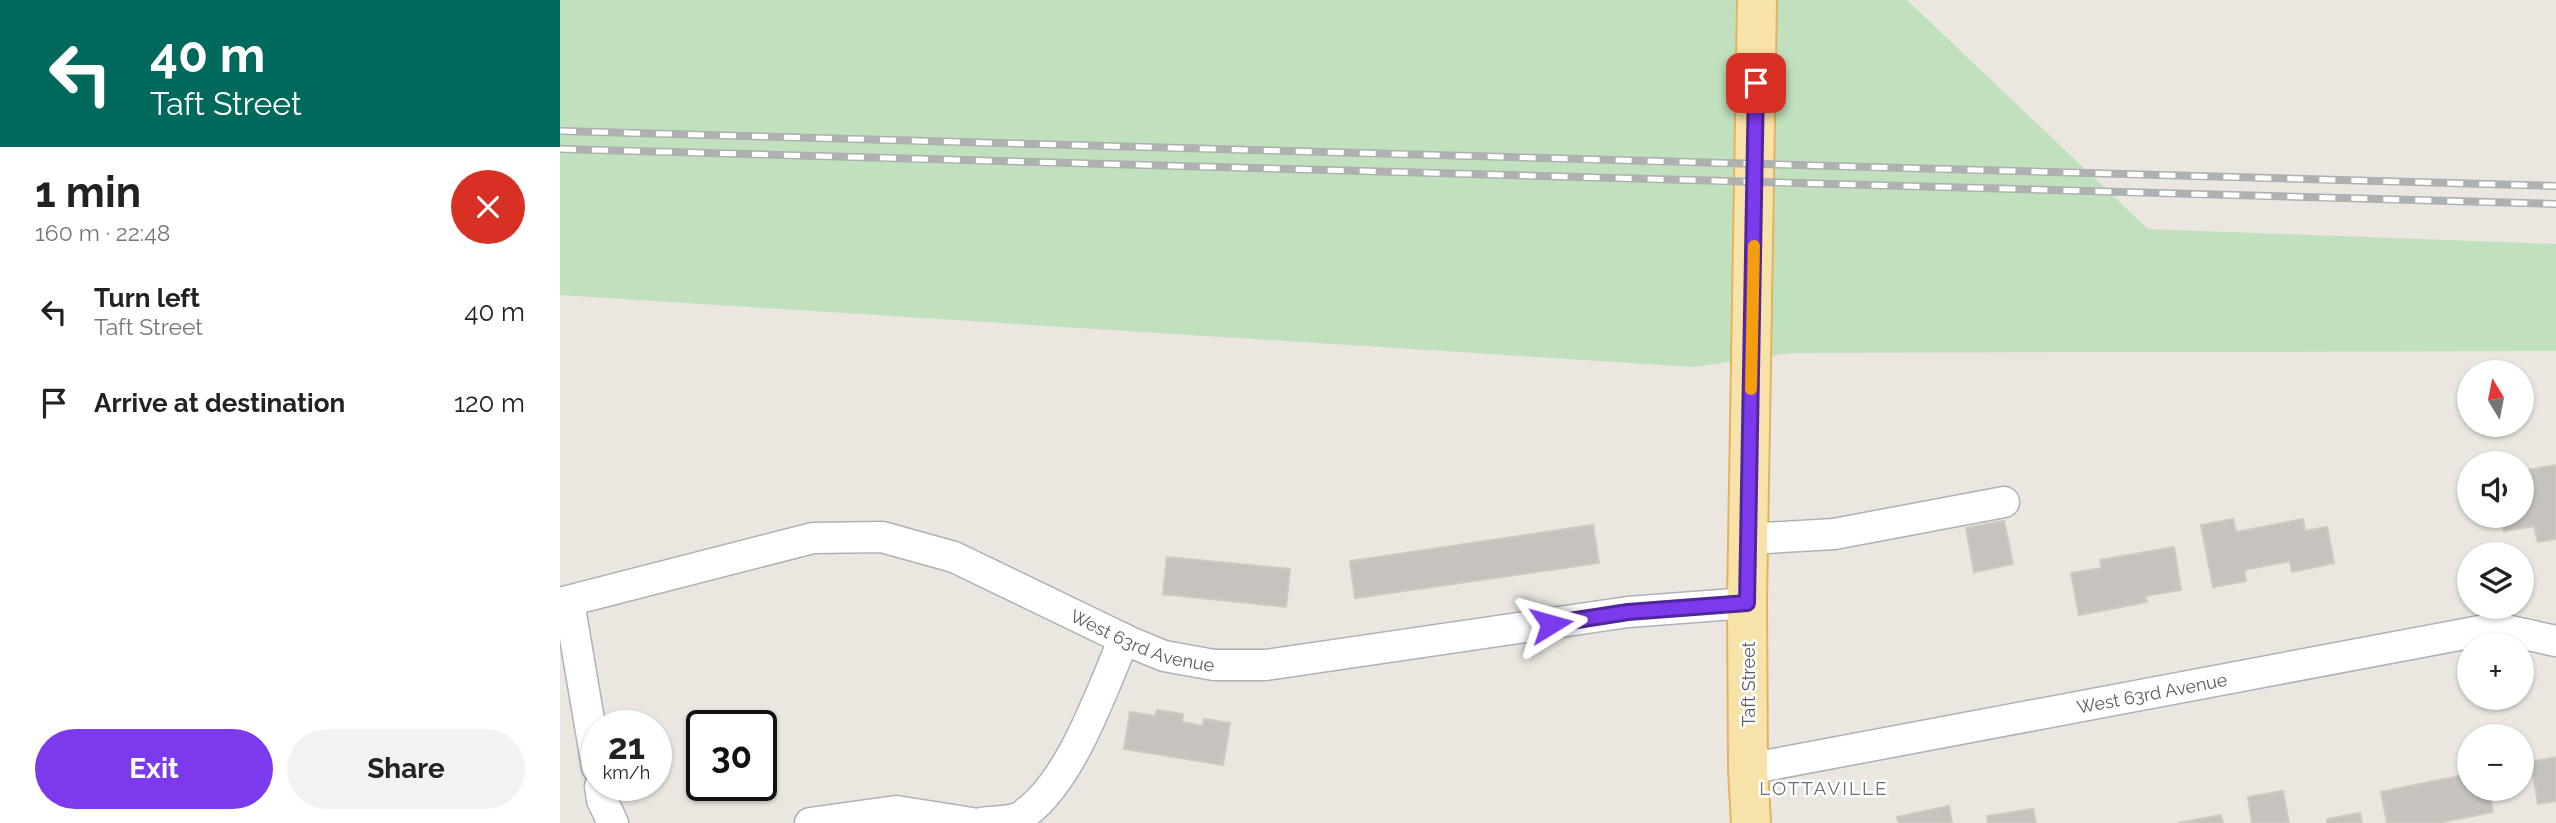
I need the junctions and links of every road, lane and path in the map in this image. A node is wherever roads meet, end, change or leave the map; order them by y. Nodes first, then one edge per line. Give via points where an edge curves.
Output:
1 (1757, 0) edge
2 (2004, 502) dead end
3 (1748, 540) junction
4 (564, 603) edge
5 (1747, 603) junction
6 (1124, 639) junction
7 (2556, 642) edge
8 (586, 710) edge
9 (1748, 769) junction
10 (602, 801) edge
11 (613, 823) edge
12 (810, 823) edge
13 (972, 823) edge
14 (981, 823) edge
15 (1751, 823) edge

1 - 3 main road, Taft Street
2 - 3 street via 1835,534
3 - 5 main road, Taft Street
4 - 6 street, West 63rd Avenue via 813,538 882,537 954,557
4 - 8 street
5 - 6 street, West 63rd Avenue via 1628,612 1266,665 1213,665 1164,656
5 - 9 main road, Taft Street
6 - 14 street via 1055,785 1021,817
7 - 9 street, West 63rd Avenue via 2496,628
9 - 15 main road, Taft Street
10 - 11 street
12 - 13 street via 896,811

